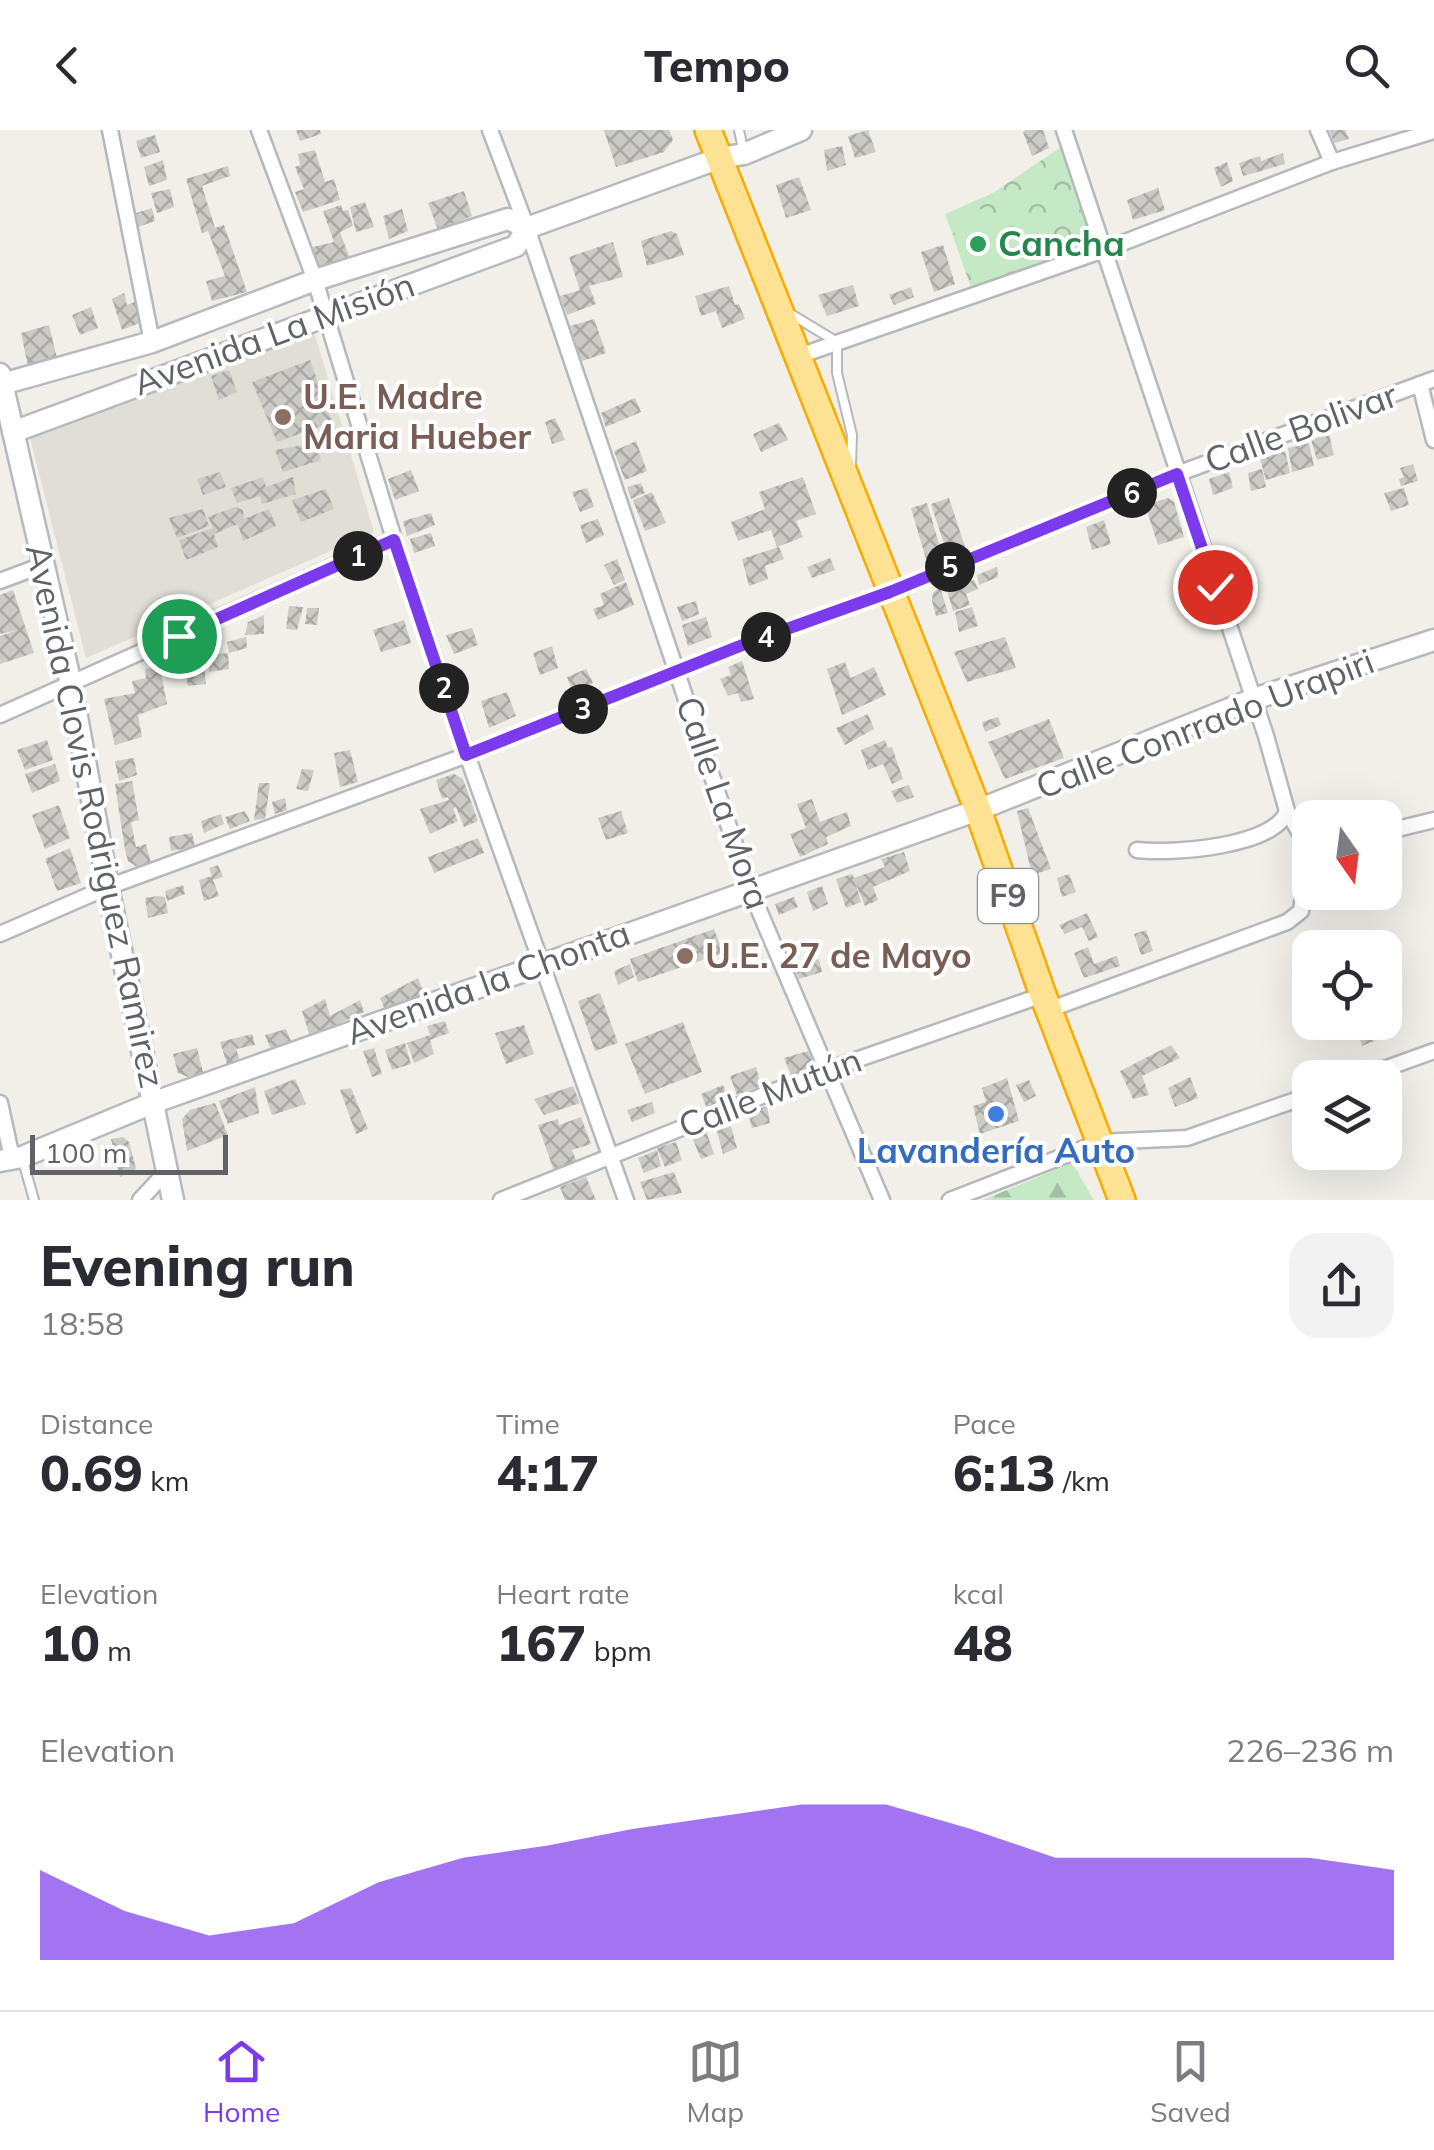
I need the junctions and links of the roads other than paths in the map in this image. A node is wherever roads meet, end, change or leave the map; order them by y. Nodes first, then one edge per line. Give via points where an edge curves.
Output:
1 (110, 130) edge
2 (259, 130) edge
3 (490, 130) edge
4 (708, 130) edge
5 (738, 130) edge
6 (801, 130) edge
7 (1064, 130) edge
8 (1318, 130) edge
9 (1434, 130) edge
10 (732, 156) junction
11 (1332, 162) junction
12 (527, 228) junction
13 (1104, 250) junction
14 (315, 280) junction
15 (780, 308) junction
16 (326, 314) junction
17 (152, 342) junction
18 (837, 342) junction
19 (800, 356) junction
20 (1, 379) edge
21 (1427, 381) edge
22 (8, 424) edge
23 (1434, 440) edge
24 (1177, 474) junction
25 (846, 482) junction
26 (394, 540) junction
27 (43, 565) junction
28 (0, 582) edge
29 (890, 592) junction
30 (1434, 640) edge
31 (677, 671) junction
32 (71, 684) junction
33 (1254, 700) junction
34 (0, 715) edge
35 (466, 755) junction
36 (978, 810) junction
37 (1287, 811) junction
38 (1292, 820) edge
39 (1434, 820) edge
40 (1402, 828) edge
41 (1138, 850) dead end
42 (108, 887) junction
43 (750, 890) junction
44 (1301, 910) edge
45 (0, 934) edge
46 (541, 964) junction
47 (1047, 1002) junction
48 (1434, 1051) edge
49 (1402, 1063) edge
50 (826, 1070) junction
51 (1292, 1101) edge
52 (155, 1102) junction
53 (0, 1103) edge
54 (1100, 1142) junction
55 (608, 1154) junction
56 (11, 1159) edge
57 (168, 1170) junction
58 (34, 1200) edge
59 (140, 1200) edge
60 (173, 1200) edge
61 (500, 1200) edge
62 (626, 1200) edge
63 (882, 1200) edge
64 (950, 1200) edge
65 (1122, 1200) edge

1 - 17 street
2 - 14 street
3 - 12 street, Calle La Mora
4 - 10 highway, F9
5 - 10 lane
6 - 10 main road, Avenida La Misión
7 - 13 street
8 - 11 street
9 - 11 street
10 - 12 main road, Avenida La Misión
10 - 15 highway, F9
11 - 13 street
12 - 14 main road, Avenida La Misión via 508,219
12 - 16 main road, Avenida La Misión via 516,246
12 - 31 street, Calle La Mora
13 - 18 street
13 - 24 street
14 - 16 street
14 - 17 main road, Avenida La Misión
15 - 18 lane
15 - 19 highway, F9
16 - 22 main road, Avenida La Misión
16 - 26 street
17 - 20 main road, Avenida La Misión
18 - 19 street
18 - 25 lane via 852,435
19 - 25 highway, F9
20 - 22 main road, Avenida Clovis Rodriguez Ramirez
21 - 23 street
21 - 24 street, Calle Bolivar
22 - 27 main road, Avenida Clovis Rodriguez Ramirez
24 - 29 street, Calle Bolivar
24 - 33 street
25 - 29 highway, F9
26 - 32 street
26 - 35 street
27 - 28 street
27 - 32 main road, Avenida Clovis Rodriguez Ramirez
29 - 31 street, Calle Bolivar
29 - 36 highway, F9
30 - 33 main road, Calle Conrrado Urapiri
31 - 35 street, Calle Bolivar
31 - 43 street, Calle La Mora
32 - 34 street
32 - 42 main road, Avenida Clovis Rodriguez Ramirez
33 - 36 main road, Calle Conrrado Urapiri
33 - 37 street
35 - 42 street, Calle Bolivar
35 - 46 street
36 - 43 main road, Avenida la Chonta
36 - 47 highway, F9
37 - 38 street
37 - 41 street via 1284,820 1250,838 1178,851
39 - 40 street
42 - 45 street, Calle Bolivar
42 - 52 main road, Avenida Clovis Rodriguez Ramirez
43 - 46 main road, Avenida la Chonta
43 - 50 street, Calle La Mora
44 - 47 street, Calle Mutún via 1286,922
46 - 52 main road, Avenida la Chonta
46 - 55 street
47 - 50 street, Calle Mutún
47 - 54 highway, F9
48 - 49 street
50 - 55 street, Calle Mutún
50 - 63 street, Calle La Mora
51 - 54 street via 1187,1138
52 - 56 main road, Avenida la Chonta
52 - 57 main road, Avenida Clovis Rodriguez Ramirez
53 - 56 street
54 - 64 street
54 - 65 highway, F9
55 - 61 street, Calle Mutún
55 - 62 street
56 - 58 lane
57 - 59 street
57 - 60 main road, Avenida Clovis Rodriguez Ramirez

